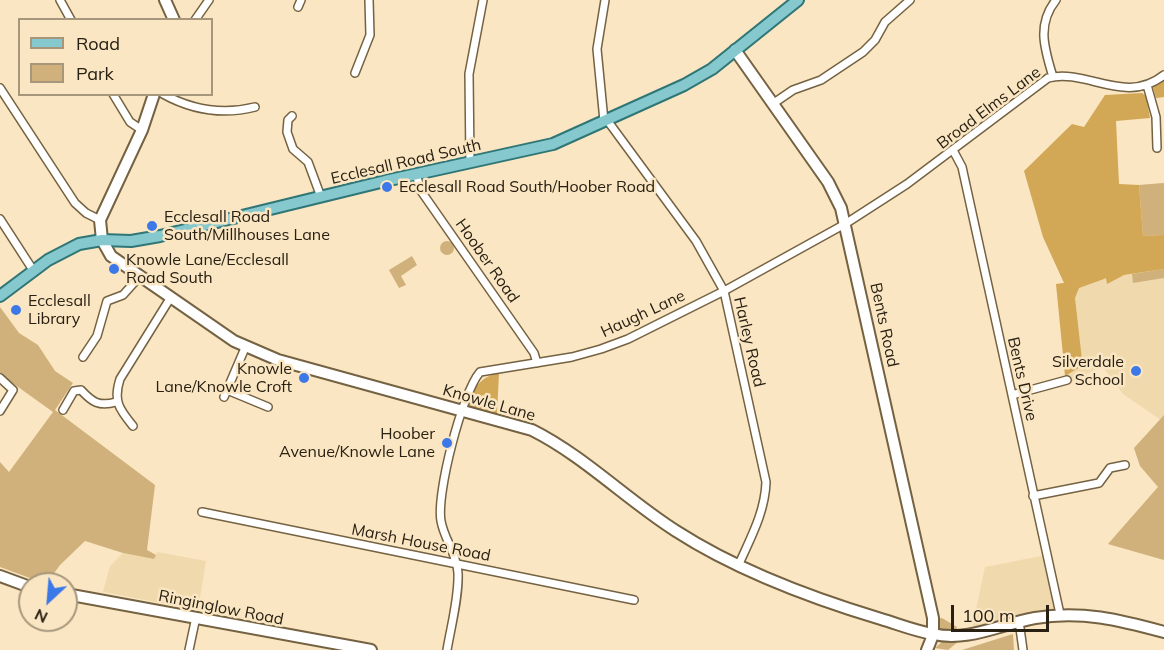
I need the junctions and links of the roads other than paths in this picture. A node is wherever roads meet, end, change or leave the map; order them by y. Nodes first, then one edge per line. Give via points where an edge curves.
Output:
1 (60, 0) edge
2 (165, 0) edge
3 (209, 0) edge
4 (369, 0) edge
5 (483, 0) edge
6 (605, 0) edge
7 (798, 0) edge
8 (910, 0) edge
9 (1056, 0) edge
10 (70, 18) edge
11 (173, 18) edge
12 (196, 18) edge
13 (735, 50) junction
14 (355, 73) dead end
15 (1164, 75) edge
16 (1053, 77) junction
17 (1147, 84) junction
18 (0, 88) edge
19 (114, 96) edge
20 (153, 96) edge
21 (167, 96) edge
22 (774, 103) junction
23 (255, 107) dead end
24 (292, 116) dead end
25 (605, 120) junction
26 (142, 130) junction
27 (1157, 148) dead end
28 (954, 152) junction
29 (470, 163) junction
30 (416, 174) junction
31 (321, 197) junction
32 (0, 219) edge
33 (100, 220) junction
34 (845, 224) junction
35 (102, 240) junction
36 (33, 270) junction
37 (141, 275) junction
38 (724, 291) junction
39 (0, 296) edge
40 (171, 297) junction
41 (245, 348) junction
42 (83, 357) dead end
43 (537, 363) junction
44 (0, 378) edge
45 (1067, 380) dead end
46 (1012, 395) junction
47 (116, 402) junction
48 (268, 406) dead end
49 (63, 410) dead end
50 (0, 411) edge
51 (460, 411) junction
52 (133, 426) dead end
53 (1125, 465) dead end
54 (1034, 496) junction
55 (202, 512) dead end
56 (457, 564) junction
57 (739, 564) junction
58 (0, 576) edge
59 (18, 583) edge
60 (78, 596) edge
61 (634, 600) dead end
62 (1060, 614) junction
63 (196, 617) junction
64 (1019, 621) junction
65 (1164, 632) edge
66 (933, 634) junction
67 (189, 650) edge
68 (371, 650) edge
69 (447, 650) edge
70 (927, 650) edge
71 (1023, 650) edge

1 - 10 street
2 - 11 street
3 - 12 street
4 - 14 street via 370,35
5 - 29 street via 469,74
6 - 25 street via 597,49
7 - 13 main road, Ecclesall Road South
8 - 22 street via 885,22 863,52 822,80 793,90
9 - 16 street via 1047,14 1042,37
13 - 22 street, Bents Road
13 - 25 main road, Ecclesall Road South via 684,85
15 - 17 street, Broad Elms Lane
16 - 17 street, Broad Elms Lane via 1114,87
16 - 28 street, Broad Elms Lane via 1042,81
17 - 27 street via 1156,117
18 - 33 street via 75,203
19 - 26 street via 130,122
20 - 26 street
21 - 23 street via 204,109 231,111
22 - 34 street, Bents Road via 828,182
24 - 31 street via 287,132 293,149 308,162
25 - 29 main road, Ecclesall Road South via 553,144
25 - 38 street, Harley Road via 696,241
26 - 33 street
28 - 34 street, Broad Elms Lane
28 - 46 street, Bents Drive via 962,167
29 - 30 main road, Ecclesall Road South
30 - 31 main road, Ecclesall Road South
30 - 43 street, Hoober Road via 421,191 495,295
31 - 35 main road, Ecclesall Road South via 160,236
32 - 36 street
33 - 35 street
34 - 38 street, Haugh Lane
34 - 66 street, Bents Road via 933,618
35 - 36 main road, Ecclesall Road South via 79,244
35 - 37 street, Knowle Lane via 111,256
36 - 39 main road, Ecclesall Road South
37 - 40 street, Knowle Lane
37 - 42 street via 123,295 107,301 97,336
38 - 43 street, Haugh Lane via 628,339
38 - 57 street, Harley Road via 766,482 761,514
40 - 41 street, Knowle Lane
40 - 47 street via 120,379
41 - 48 street via 225,394
41 - 51 street, Knowle Lane
43 - 51 street, Haugh Lane via 480,372
44 - 50 street via 13,390
45 - 46 street
46 - 54 street, Bents Drive
47 - 49 street via 100,405 81,390 75,391
47 - 52 street
51 - 56 street via 440,507 443,530
51 - 57 street, Knowle Lane via 518,424 545,436 675,530
53 - 54 street via 1110,468 1099,483
54 - 62 street, Bents Drive
55 - 56 street, Marsh House Road
56 - 61 street, Marsh House Road
56 - 69 street
57 - 66 street, Knowle Lane via 834,604
58 - 59 street
60 - 63 street, Ringinglow Road
62 - 64 street
62 - 65 street via 1098,616
63 - 67 street
63 - 68 street, Ringinglow Road
64 - 66 street via 961,636
64 - 71 street
66 - 70 street

